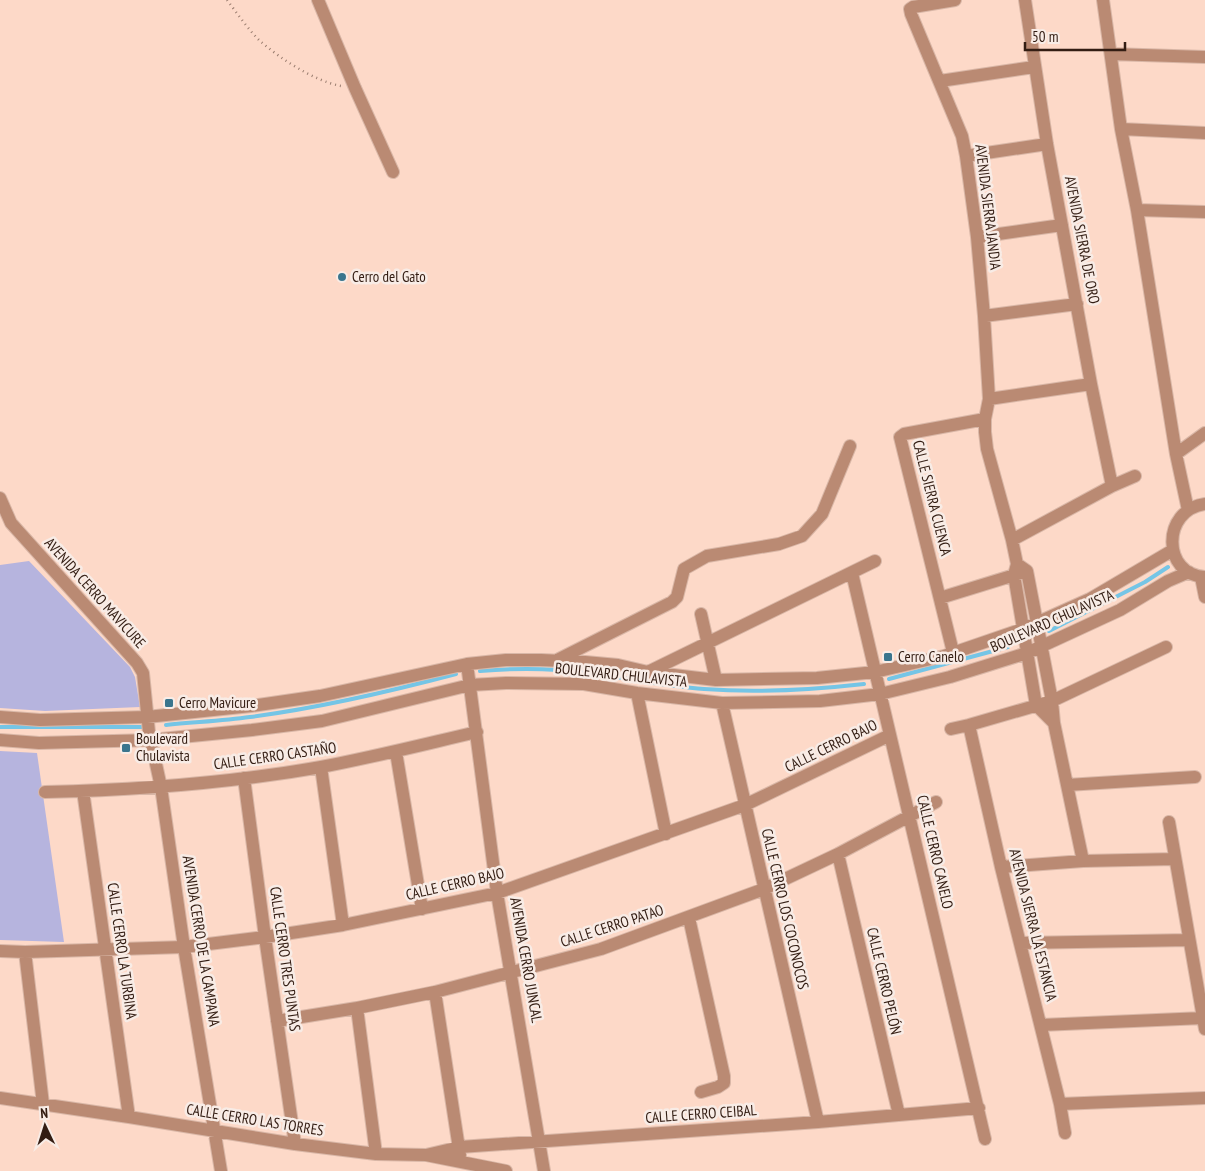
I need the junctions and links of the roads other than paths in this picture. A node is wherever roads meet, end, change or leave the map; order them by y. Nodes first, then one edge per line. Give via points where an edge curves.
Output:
1 (318, 0) edge
2 (955, 0) edge
3 (1025, 0) edge
4 (1103, 0) edge
5 (1111, 54) junction
6 (1205, 57) edge
7 (1034, 67) junction
8 (940, 81) junction
9 (1121, 129) junction
10 (1205, 133) edge
11 (1047, 144) junction
12 (966, 156) junction
13 (393, 172) dead end
14 (1136, 210) junction
15 (1205, 212) edge
16 (1062, 226) junction
17 (976, 237) junction
18 (1077, 304) junction
19 (984, 316) junction
20 (1091, 384) junction
21 (989, 399) junction
22 (985, 419) junction
23 (1205, 434) edge
24 (850, 446) dead end
25 (1176, 454) junction
26 (1135, 476) dead end
27 (1112, 486) junction
28 (0, 498) edge
29 (1205, 504) edge
30 (1188, 510) junction
31 (5, 524) edge
32 (1012, 540) junction
33 (1173, 550) junction
34 (876, 561) dead end
35 (1019, 570) junction
36 (1189, 572) junction
37 (852, 573) junction
38 (1203, 577) edge
39 (1205, 597) edge
40 (940, 598) junction
41 (701, 614) dead end
42 (1038, 622) junction
43 (1023, 629) junction
44 (707, 642) junction
45 (1041, 646) junction
46 (1166, 648) dead end
47 (953, 652) junction
48 (1027, 653) junction
49 (557, 660) junction
50 (467, 664) junction
51 (648, 672) junction
52 (875, 672) junction
53 (716, 680) junction
54 (470, 685) junction
55 (637, 693) junction
56 (880, 694) junction
57 (1052, 701) junction
58 (722, 703) junction
59 (1036, 706) junction
60 (148, 716) junction
61 (0, 717) edge
62 (1054, 723) junction
63 (969, 725) junction
64 (951, 729) dead end
65 (477, 732) junction
66 (890, 735) junction
67 (0, 740) edge
68 (151, 740) junction
69 (396, 752) junction
70 (321, 767) junction
71 (1194, 777) dead end
72 (244, 778) junction
73 (1067, 785) junction
74 (161, 787) junction
75 (83, 791) junction
76 (45, 792) dead end
77 (936, 802) dead end
78 (745, 805) junction
79 (910, 817) junction
80 (1169, 822) dead end
81 (666, 834) junction
82 (838, 854) junction
83 (1175, 859) junction
84 (1082, 861) junction
85 (1001, 867) junction
86 (764, 889) junction
87 (497, 893) junction
88 (422, 908) junction
89 (689, 918) junction
90 (343, 925) junction
91 (265, 937) junction
92 (1190, 940) junction
93 (1021, 943) junction
94 (184, 947) junction
95 (106, 949) junction
96 (0, 950) edge
97 (25, 952) junction
98 (512, 971) junction
99 (435, 992) junction
100 (358, 1008) junction
101 (277, 1021) junction
102 (1204, 1024) edge
103 (1041, 1025) junction
104 (701, 1092) dead end
105 (0, 1098) edge
106 (1205, 1098) edge
107 (43, 1104) junction
108 (1060, 1104) junction
109 (979, 1108) junction
110 (899, 1115) junction
111 (129, 1116) junction
112 (818, 1122) junction
113 (215, 1132) junction
114 (1066, 1133) dead end
115 (985, 1139) dead end
116 (540, 1140) junction
117 (295, 1144) junction
118 (460, 1147) junction
119 (376, 1154) junction
120 (426, 1155) junction
121 (461, 1162) junction
122 (221, 1171) edge
123 (506, 1171) edge
124 (544, 1171) edge

1 - 13 street
2 - 8 street, AVENIDA SIERRA JANDIA via 910,9
3 - 7 street, AVENIDA SIERRA DE ORO
4 - 5 street
5 - 6 street
5 - 9 street
7 - 8 street
7 - 11 street, AVENIDA SIERRA DE ORO
8 - 12 street, AVENIDA SIERRA JANDIA via 962,136
9 - 10 street
9 - 14 street
11 - 12 street
11 - 16 street, AVENIDA SIERRA DE ORO
12 - 17 street, AVENIDA SIERRA JANDIA
14 - 15 street
14 - 25 street
16 - 17 street
16 - 18 street, AVENIDA SIERRA DE ORO
17 - 19 street, AVENIDA SIERRA JANDIA
18 - 19 street
18 - 20 street, AVENIDA SIERRA DE ORO
19 - 21 street, AVENIDA SIERRA JANDIA
20 - 21 street
20 - 27 street, AVENIDA SIERRA DE ORO
21 - 22 street, AVENIDA SIERRA JANDIA
22 - 32 street, AVENIDA SIERRA JANDIA via 987,449
22 - 40 street, CALLE SIERRA CUENCA via 900,437
23 - 25 street
24 - 49 street via 822,514 802,536 779,544 707,556 684,568 677,597 672,602
25 - 30 street
26 - 27 street
27 - 32 street
28 - 31 street, AVENIDA CERRO MAVICURE
29 - 30 street
30 - 33 street via 1174,528
31 - 60 street, AVENIDA CERRO MAVICURE via 137,663 143,673
32 - 35 street, AVENIDA SIERRA JANDIA
33 - 36 street
33 - 42 street, BOULEVARD CHULAVISTA via 1090,599
34 - 37 street
35 - 40 street
35 - 42 street
35 - 43 street
36 - 38 street
36 - 45 street, BOULEVARD CHULAVISTA via 1120,610
37 - 44 street
37 - 52 street, CALLE CERRO CANELO
38 - 39 street
40 - 47 street, CALLE SIERRA CUENCA
41 - 44 street
42 - 43 street, BOULEVARD CHULAVISTA
42 - 45 street
43 - 47 street, BOULEVARD CHULAVISTA
43 - 48 street
44 - 51 street
44 - 53 street
45 - 48 street, BOULEVARD CHULAVISTA
45 - 57 street
46 - 57 street
47 - 52 street, BOULEVARD CHULAVISTA
48 - 56 street, BOULEVARD CHULAVISTA via 950,678
48 - 59 street
49 - 50 street, BOULEVARD CHULAVISTA
49 - 51 street, BOULEVARD CHULAVISTA via 618,665
50 - 54 street, AVENIDA CERRO JUNCAL
50 - 60 street, BOULEVARD CHULAVISTA via 320,696
51 - 53 street, BOULEVARD CHULAVISTA
52 - 53 street, BOULEVARD CHULAVISTA via 817,678
52 - 56 street, CALLE CERRO CANELO
54 - 55 street, BOULEVARD CHULAVISTA via 584,684
54 - 65 street, AVENIDA CERRO JUNCAL
54 - 68 street, BOULEVARD CHULAVISTA via 322,721
55 - 58 street, BOULEVARD CHULAVISTA
55 - 81 street
56 - 58 street, BOULEVARD CHULAVISTA via 820,701
56 - 66 street, CALLE CERRO CANELO
57 - 59 street
57 - 62 street
58 - 78 street, CALLE CERRO LOS COCONOCOS
59 - 62 street
59 - 63 street
60 - 61 street, BOULEVARD CHULAVISTA via 40,720
60 - 68 street, AVENIDA CERRO DE LA CAMPANA
62 - 73 street
63 - 64 street
63 - 85 street, AVENIDA SIERRA LA ESTANCIA
65 - 69 street, CALLE CERRO CASTAÑO
65 - 87 street, AVENIDA CERRO JUNCAL
66 - 78 street, CALLE CERRO BAJO
66 - 79 street, CALLE CERRO CANELO
67 - 68 street, BOULEVARD CHULAVISTA via 39,743
68 - 74 street, AVENIDA CERRO DE LA CAMPANA
69 - 70 street, CALLE CERRO CASTAÑO
69 - 88 street
70 - 72 street, CALLE CERRO CASTAÑO
70 - 90 street
71 - 73 street
72 - 74 street, CALLE CERRO CASTAÑO
72 - 91 street, CALLE CERRO TRES PUNTAS
73 - 84 street
74 - 75 street, CALLE CERRO CASTAÑO
74 - 94 street, AVENIDA CERRO DE LA CAMPANA
75 - 76 street, CALLE CERRO CASTAÑO
75 - 95 street, CALLE CERRO LA TURBINA
77 - 79 street, CALLE CERRO PATAO
78 - 81 street, CALLE CERRO BAJO
78 - 86 street, CALLE CERRO LOS COCONOCOS
79 - 82 street, CALLE CERRO PATAO
79 - 109 street, CALLE CERRO CANELO
80 - 83 street
81 - 87 street, CALLE CERRO BAJO
82 - 86 street, CALLE CERRO PATAO
82 - 110 street, CALLE CERRO PELÓN
83 - 84 street
83 - 92 street
84 - 85 street
85 - 93 street, AVENIDA SIERRA LA ESTANCIA
86 - 89 street, CALLE CERRO PATAO
86 - 112 street, CALLE CERRO LOS COCONOCOS
87 - 88 street, CALLE CERRO BAJO
87 - 98 street, AVENIDA CERRO JUNCAL
88 - 90 street, CALLE CERRO BAJO
89 - 98 street, CALLE CERRO PATAO via 600,949
89 - 104 street via 724,1076 724,1083
90 - 91 street, CALLE CERRO BAJO
91 - 94 street, CALLE CERRO BAJO
91 - 101 street, CALLE CERRO TRES PUNTAS
92 - 93 street
92 - 102 street
93 - 103 street, AVENIDA SIERRA LA ESTANCIA
94 - 95 street, CALLE CERRO BAJO
94 - 113 street, AVENIDA CERRO DE LA CAMPANA
95 - 97 street, CALLE CERRO BAJO
95 - 111 street, CALLE CERRO LA TURBINA
96 - 97 street, CALLE CERRO BAJO
97 - 107 street
98 - 99 street, CALLE CERRO PATAO
98 - 116 street, AVENIDA CERRO JUNCAL
99 - 100 street, CALLE CERRO PATAO
99 - 118 street
100 - 101 street, CALLE CERRO PATAO
100 - 119 street
101 - 117 street, CALLE CERRO TRES PUNTAS
102 - 103 street
103 - 108 street, AVENIDA SIERRA LA ESTANCIA
105 - 107 street, CALLE CERRO LAS TORRES
106 - 108 street
107 - 111 street, CALLE CERRO LAS TORRES
108 - 114 street, AVENIDA SIERRA LA ESTANCIA
109 - 110 street, CALLE CERRO CEIBAL
109 - 115 street, CALLE CERRO CANELO
110 - 112 street, CALLE CERRO CEIBAL
111 - 113 street, CALLE CERRO LAS TORRES
112 - 116 street, CALLE CERRO CEIBAL
113 - 117 street, CALLE CERRO LAS TORRES
113 - 122 street, AVENIDA CERRO DE LA CAMPANA
116 - 118 street, CALLE CERRO CEIBAL
116 - 124 street, AVENIDA CERRO JUNCAL
117 - 119 street, CALLE CERRO LAS TORRES
118 - 120 street, CALLE CERRO CEIBAL
118 - 121 street
119 - 120 street, CALLE CERRO LAS TORRES
120 - 121 street, CALLE CERRO LAS TORRES
121 - 123 street, CALLE CERRO LAS TORRES

